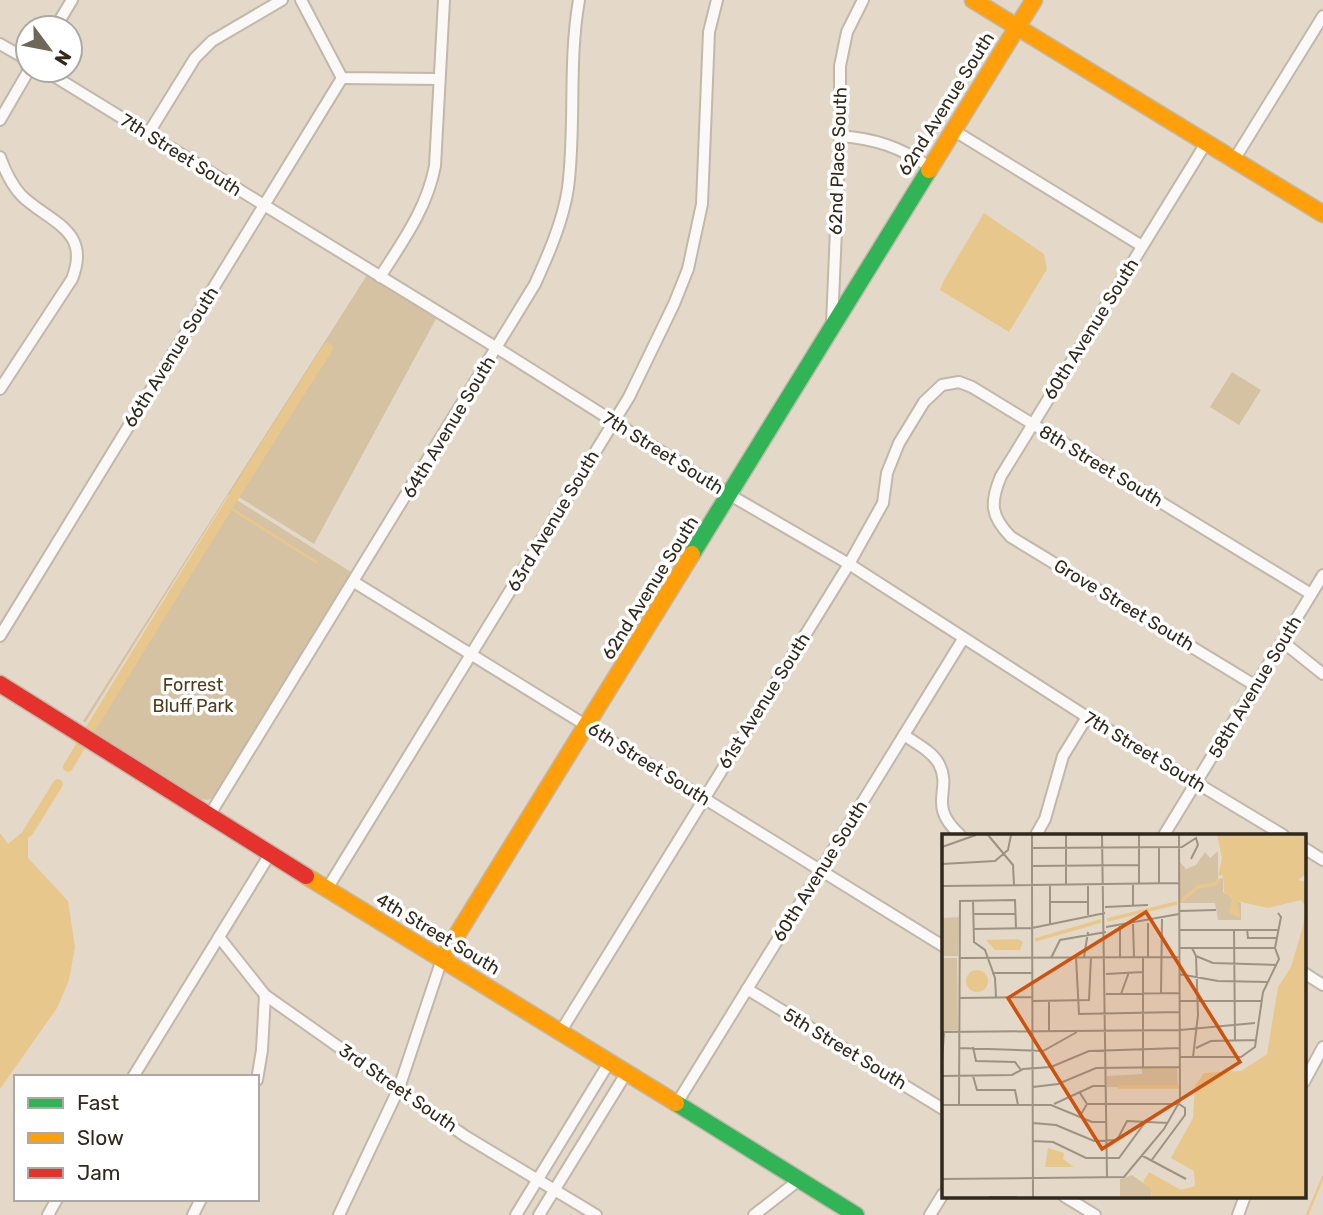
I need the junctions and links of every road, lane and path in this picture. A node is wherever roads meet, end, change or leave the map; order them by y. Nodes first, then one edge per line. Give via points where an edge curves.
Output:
1 (282, 0) edge
2 (301, 0) edge
3 (444, 0) edge
4 (579, 0) edge
5 (717, 0) edge
6 (863, 0) edge
7 (972, 0) edge
8 (1034, 0) edge
9 (1323, 16) edge
10 (1016, 28) junction
11 (342, 78) junction
12 (439, 79) junction
13 (21, 84) edge
14 (67, 84) edge
15 (0, 120) edge
16 (953, 130) junction
17 (148, 134) junction
18 (840, 136) junction
19 (1206, 143) junction
20 (0, 157) edge
21 (1234, 160) junction
22 (930, 167) junction
23 (264, 206) junction
24 (1323, 214) edge
25 (1142, 246) junction
26 (380, 277) junction
27 (832, 327) junction
28 (497, 348) junction
29 (1, 386) edge
30 (614, 421) junction
31 (1033, 424) junction
32 (904, 435) joint
33 (730, 495) junction
34 (997, 520) joint
35 (849, 564) junction
36 (1323, 575) edge
37 (354, 582) junction
38 (1311, 594) junction
39 (0, 636) edge
40 (963, 639) junction
41 (1283, 642) junction
42 (471, 654) junction
43 (1323, 674) edge
44 (0, 684) edge
45 (1256, 686) junction
46 (1087, 717) junction
47 (588, 726) junction
48 (904, 735) junction
49 (1197, 783) junction
50 (704, 798) junction
51 (209, 816) junction
52 (959, 834) edge
53 (1036, 834) edge
54 (1165, 834) edge
55 (1281, 834) edge
56 (1306, 849) edge
57 (270, 854) junction
58 (1323, 860) edge
59 (820, 870) junction
60 (327, 889) junction
61 (219, 937) junction
62 (942, 945) edge
63 (443, 959) junction
64 (1306, 974) edge
65 (1323, 985) edge
66 (747, 989) junction
67 (265, 995) junction
68 (561, 1031) junction
69 (1323, 1047) edge
70 (610, 1062) junction
71 (627, 1072) junction
72 (134, 1075) edge
73 (258, 1075) edge
74 (1306, 1078) edge
75 (398, 1088) junction
76 (677, 1103) junction
77 (942, 1108) edge
78 (538, 1180) junction
79 (799, 1180) junction
80 (554, 1190) junction
81 (942, 1196) edge
82 (1066, 1198) edge
83 (1244, 1198) edge
84 (339, 1215) edge
85 (516, 1215) edge
86 (539, 1215) edge
87 (596, 1215) edge
88 (754, 1215) edge
89 (856, 1215) edge
90 (930, 1215) edge
91 (1095, 1215) edge
92 (1238, 1215) edge

1 - 17 street via 212,41 195,58
2 - 11 street
3 - 12 street
4 - 28 street, 64th Avenue South via 568,190 549,254
5 - 30 street, 63rd Avenue South via 709,32 703,191 688,268
6 - 18 street, 62nd Place South via 842,48
7 - 10 street
8 - 10 street, 62nd Avenue South
9 - 21 street
10 - 16 street, 62nd Avenue South
10 - 19 street
11 - 12 street
11 - 23 street, 66th Avenue South
12 - 26 street via 431,187 424,208
13 - 15 street
14 - 17 street, 7th Street South
16 - 22 street, 62nd Avenue South
16 - 25 street
17 - 23 street, 7th Street South
18 - 22 street via 889,144
18 - 27 street, 62nd Place South
19 - 21 street
19 - 25 street, 60th Avenue South
20 - 29 street via 12,185 62,225 77,254 72,278
21 - 24 street
22 - 27 street, 62nd Avenue South
23 - 26 street, 7th Street South
23 - 39 street, 66th Avenue South
25 - 31 street, 60th Avenue South
26 - 28 street, 7th Street South
27 - 33 street, 62nd Avenue South
28 - 30 street, 7th Street South
28 - 37 street, 64th Avenue South
30 - 33 street, 7th Street South
30 - 42 street, 63rd Avenue South
31 - 32 street, 8th Street South via 959,382 933,392
31 - 34 street, 60th Avenue South via 995,491 992,506
31 - 38 street, 8th Street South
32 - 35 street, 61st Avenue South via 887,473 883,503
33 - 35 street, 7th Street South
33 - 47 street, 62nd Avenue South
34 - 45 street, Grove Street South via 1011,537
35 - 40 street, 7th Street South
35 - 50 street, 61st Avenue South
36 - 38 street, 58th Avenue South
37 - 42 street, 6th Street South
37 - 51 street, 64th Avenue South
38 - 41 street, 58th Avenue South
40 - 46 street, 7th Street South
40 - 48 street, 60th Avenue South
41 - 43 street
41 - 45 street, 58th Avenue South
42 - 47 street, 6th Street South
42 - 60 street, 63rd Avenue South
44 - 51 street, 4th Street South
45 - 49 street, 58th Avenue South
46 - 49 street, 7th Street South
46 - 53 street via 1063,756 1045,819
47 - 50 street, 6th Street South
47 - 63 street, 62nd Avenue South
48 - 52 street via 938,762 943,777 942,813
48 - 59 street, 60th Avenue South
49 - 54 street, 58th Avenue South
49 - 55 street, 7th Street South
50 - 59 street, 6th Street South
50 - 68 street, 61st Avenue South
51 - 57 street, 4th Street South
56 - 58 street
57 - 60 street, 4th Street South
57 - 61 street
59 - 62 street, 6th Street South
59 - 66 street, 60th Avenue South
60 - 63 street, 4th Street South
61 - 67 street, 3rd Street South
61 - 72 street
63 - 68 street, 4th Street South
63 - 75 street, 62nd Avenue South
64 - 65 street
66 - 76 street, 60th Avenue South
66 - 77 street, 5th Street South
67 - 73 street
67 - 75 street, 3rd Street South
68 - 70 street, 4th Street South
69 - 74 street
70 - 71 street, 4th Street South
70 - 78 street
71 - 76 street, 4th Street South
71 - 80 street
75 - 78 street, 3rd Street South
75 - 84 street, 62nd Avenue South
76 - 79 street, 4th Street South
78 - 80 street, 3rd Street South
78 - 85 street
79 - 88 street
79 - 89 street, 4th Street South
80 - 86 street
80 - 87 street, 3rd Street South
81 - 90 street
82 - 91 street
83 - 92 street

